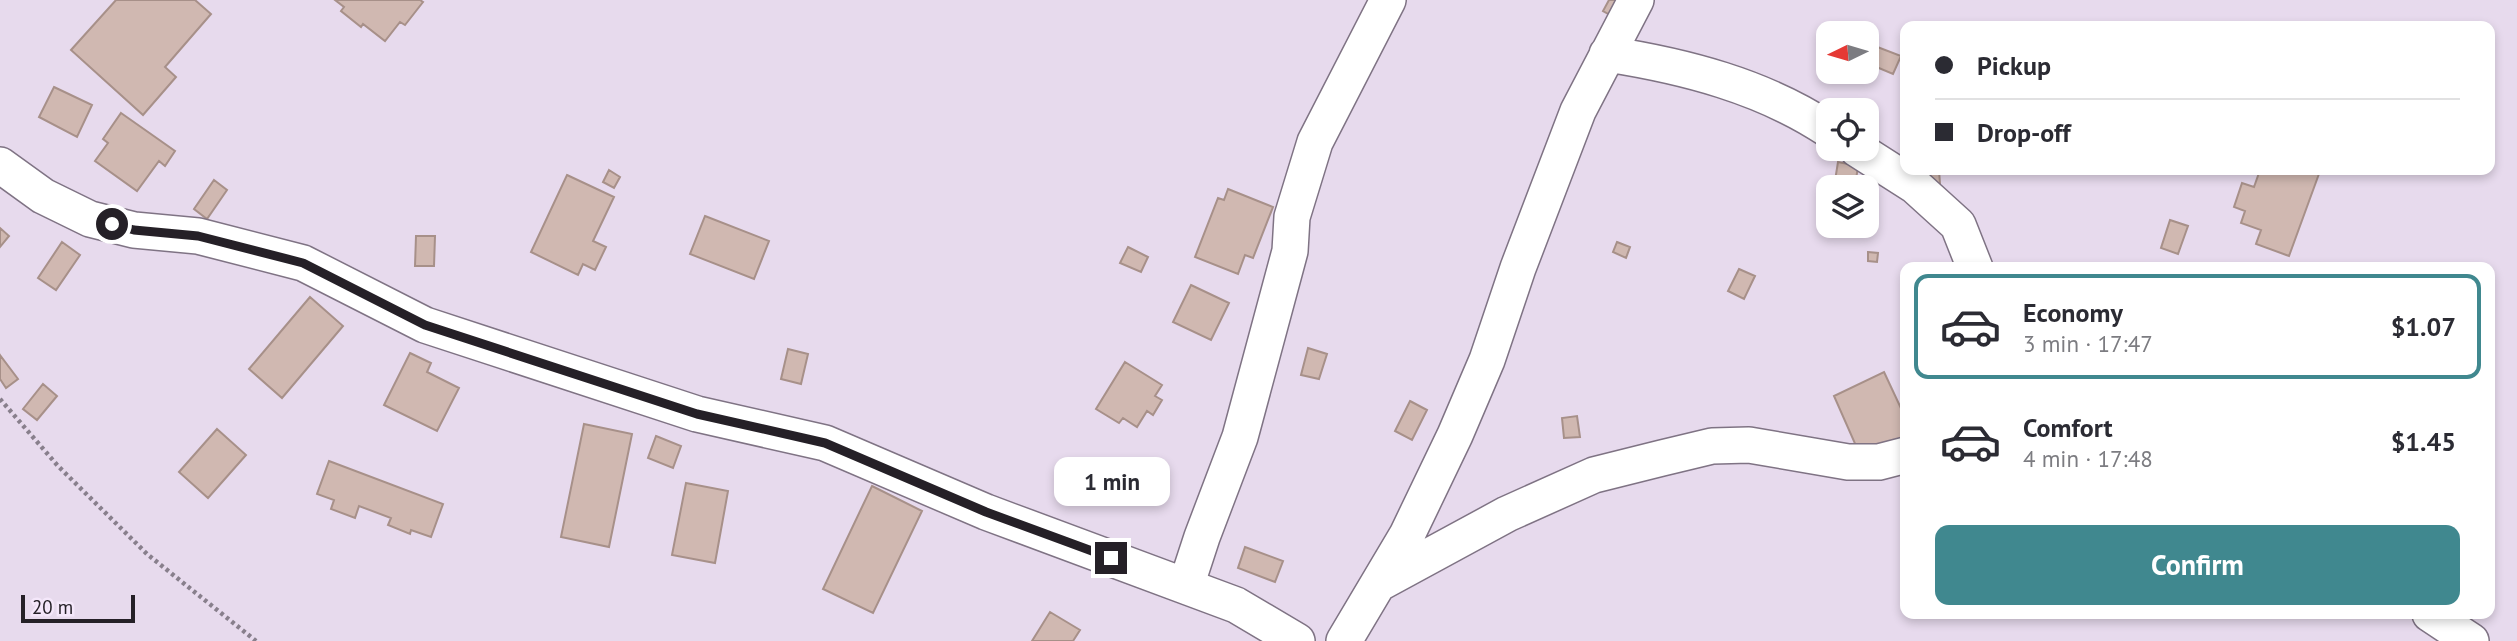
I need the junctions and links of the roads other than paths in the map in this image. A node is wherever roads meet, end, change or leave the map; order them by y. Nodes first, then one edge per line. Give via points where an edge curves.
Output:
1 (1388, 0) edge
2 (1636, 0) edge
3 (1606, 54) junction
4 (1816, 123) edge
5 (1875, 161) edge
6 (0, 165) edge
7 (1973, 262) edge
8 (1900, 457) edge
9 (1378, 584) junction
10 (1186, 586) junction
11 (2438, 619) edge
12 (1297, 641) edge
13 (1344, 641) edge
14 (2471, 641) edge

1 - 10 street via 1315,142 1292,216 1290,251 1240,437
2 - 3 street
3 - 4 street via 1653,61 1737,85
3 - 9 street via 1578,111 1487,360 1407,535
5 - 7 street via 1915,187 1958,225
6 - 10 street via 43,196 90,219 134,230 198,236 303,263 425,325 697,414 825,443 986,512
8 - 9 street via 1848,462 1749,445 1712,446 1662,458 1594,475
9 - 13 street
10 - 12 street via 1236,605
11 - 14 street

